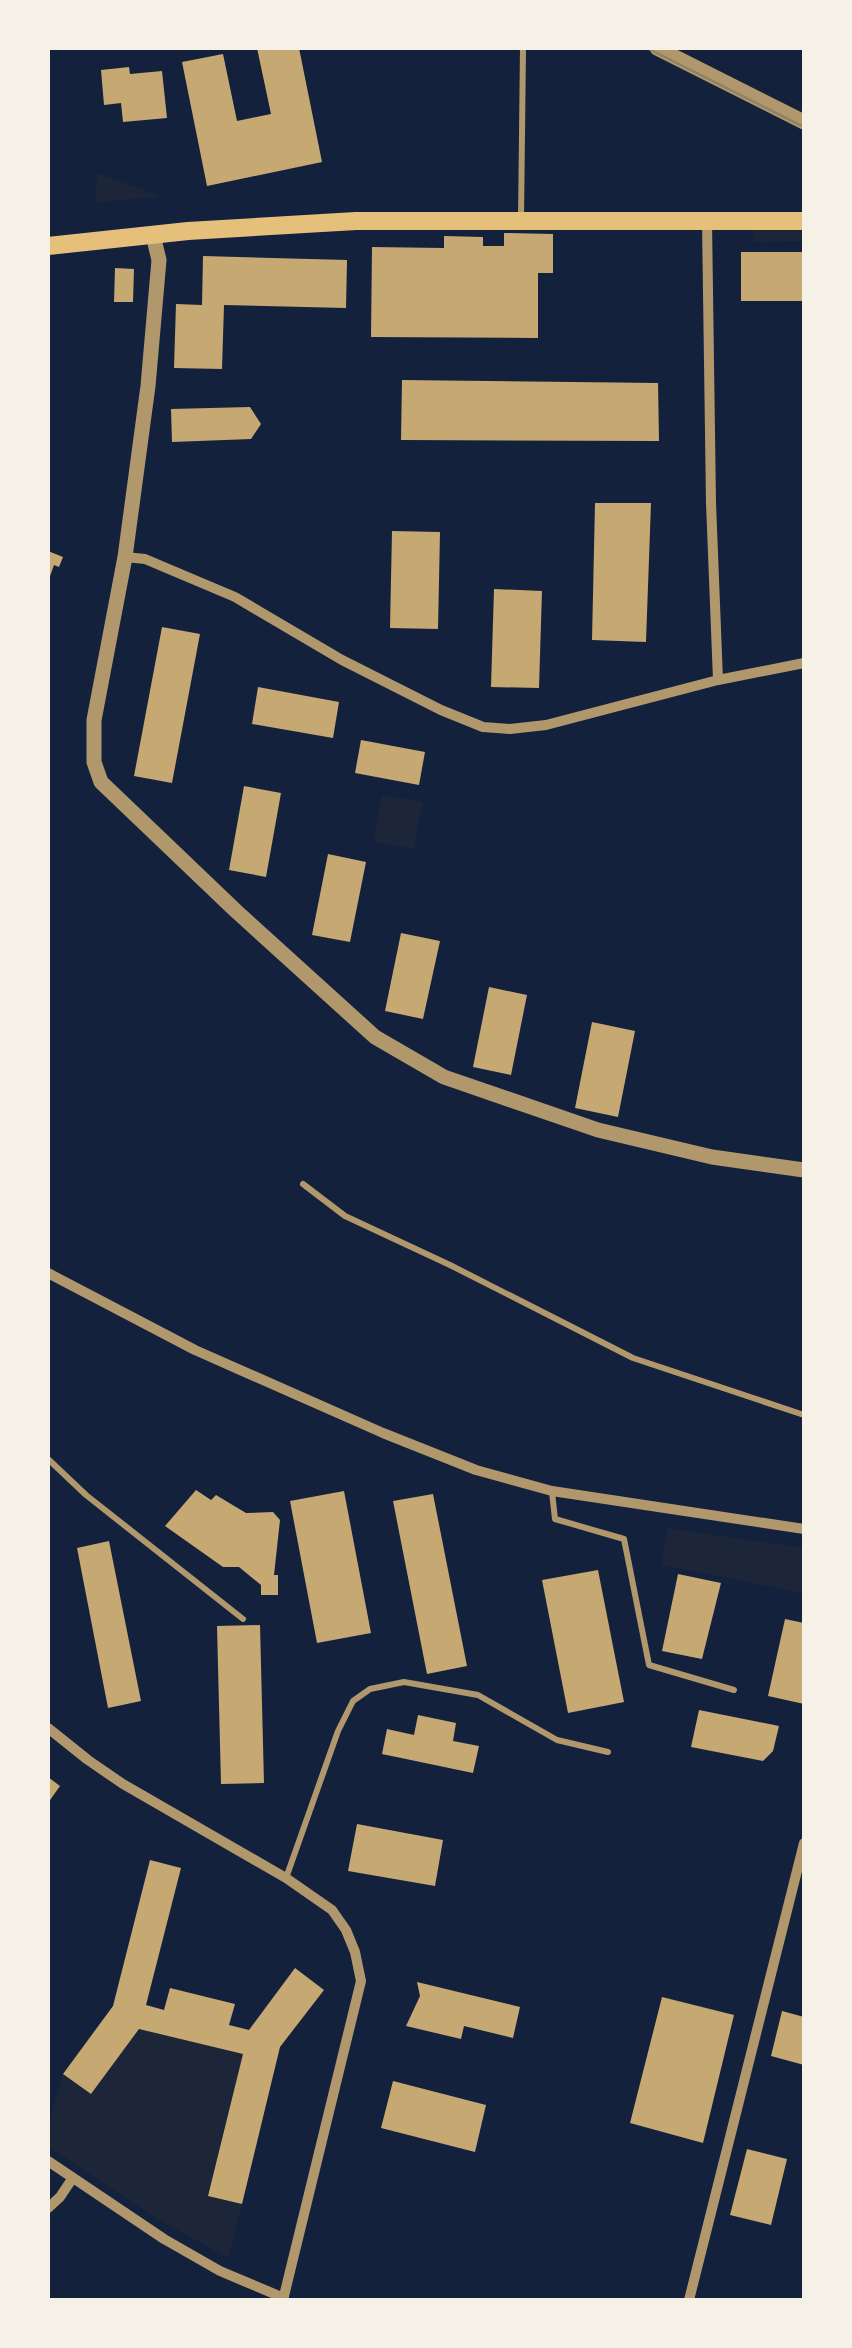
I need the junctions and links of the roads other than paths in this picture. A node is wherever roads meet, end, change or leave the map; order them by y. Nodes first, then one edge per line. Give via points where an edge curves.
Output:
1 (523, 48) edge
2 (656, 48) edge
3 (804, 122) edge
4 (521, 220) junction
5 (707, 221) junction
6 (804, 221) edge
7 (154, 234) junction
8 (48, 246) edge
9 (125, 557) junction
10 (804, 663) edge
11 (718, 680) junction
12 (804, 1170) edge
13 (304, 1184) dead end
14 (48, 1273) edge
15 (804, 1416) edge
16 (48, 1459) edge
17 (552, 1491) junction
18 (804, 1529) edge
19 (243, 1619) dead end
20 (734, 1690) dead end
21 (48, 1728) edge
22 (608, 1752) dead end
23 (804, 1843) edge
24 (286, 1878) junction
25 (48, 2161) edge
26 (72, 2179) junction
27 (48, 2208) edge
28 (284, 2299) edge
29 (689, 2300) edge

1 - 4 lane
2 - 3 street
4 - 5 main road
4 - 7 main road via 356,220
5 - 6 main road
5 - 11 street
7 - 8 main road
7 - 9 street via 159,260
9 - 11 street via 146,559 235,598 342,660 483,727 546,725
9 - 12 street via 94,720 94,762 102,782 327,996 374,1037 444,1077 598,1130
10 - 11 street
13 - 15 lane via 346,1216 633,1358
14 - 17 street via 196,1350 383,1434
16 - 19 lane
17 - 18 street
17 - 20 lane via 555,1519 624,1540 648,1665
21 - 24 street via 123,1784
22 - 24 lane via 556,1740 478,1696 404,1682 370,1689 353,1702 338,1731
23 - 29 street
24 - 28 street via 332,1910 356,1952 360,1982
25 - 26 street
26 - 27 street
26 - 28 street via 206,2263

